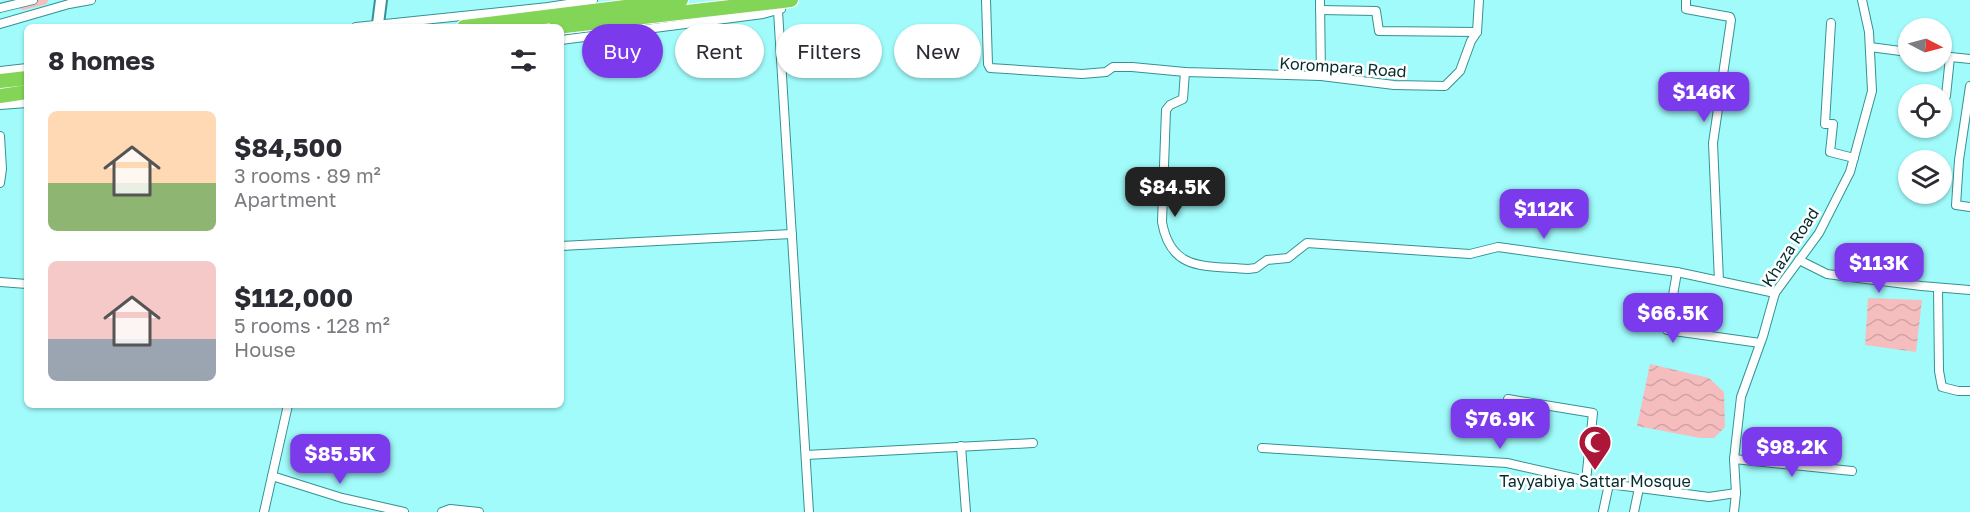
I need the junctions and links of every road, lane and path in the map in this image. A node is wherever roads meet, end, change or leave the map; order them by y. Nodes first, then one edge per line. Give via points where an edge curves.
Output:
1 (33, 0) edge
2 (91, 0) edge
3 (381, 0) edge
4 (593, 0) edge
5 (681, 0) edge
6 (793, 0) edge
7 (986, 0) edge
8 (1320, 0) edge
9 (1479, 0) edge
10 (1686, 0) edge
11 (1862, 0) edge
12 (0, 8) edge
13 (1320, 10) junction
14 (777, 11) junction
15 (1831, 23) dead end
16 (0, 24) edge
17 (377, 24) edge
18 (395, 24) edge
19 (488, 24) edge
20 (564, 26) edge
21 (1477, 32) junction
22 (564, 40) edge
23 (1870, 47) junction
24 (1898, 51) edge
25 (1952, 57) edge
26 (1970, 59) edge
27 (24, 68) edge
28 (0, 71) edge
29 (1185, 72) junction
30 (1321, 76) junction
31 (24, 78) edge
32 (0, 81) edge
33 (1970, 86) edge
34 (24, 92) edge
35 (0, 96) edge
36 (24, 103) edge
37 (0, 105) edge
38 (0, 136) edge
39 (1854, 158) junction
40 (0, 183) edge
41 (1970, 207) edge
42 (792, 234) junction
43 (564, 246) edge
44 (1799, 260) junction
45 (1677, 272) junction
46 (1719, 281) junction
47 (0, 282) edge
48 (24, 284) edge
49 (1938, 288) junction
50 (1970, 290) edge
51 (1775, 293) junction
52 (1760, 344) junction
53 (1970, 391) edge
54 (1508, 399) dead end
55 (287, 408) edge
56 (1033, 443) dead end
57 (961, 446) junction
58 (1262, 448) dead end
59 (806, 455) junction
60 (1734, 459) junction
61 (1852, 471) dead end
62 (272, 476) junction
63 (1586, 481) junction
64 (1609, 484) junction
65 (1639, 488) junction
66 (1736, 493) junction
67 (383, 510) edge
68 (264, 512) edge
69 (404, 512) edge
70 (442, 512) edge
71 (479, 512) edge
72 (809, 512) edge
73 (966, 512) edge
74 (1604, 512) edge
75 (1634, 512) edge
76 (1734, 512) edge

1 - 12 street
2 - 16 street
3 - 17 street
4 - 18 street
5 - 19 highway
6 - 14 street
6 - 20 highway
7 - 29 street, Korompara Road via 990,68 1082,74 1106,72 1113,67
8 - 13 street
9 - 21 street, Korompara Road
10 - 46 street via 1686,9 1731,20 1713,143
11 - 23 street, Khaza Road
13 - 21 street via 1376,11 1379,31
13 - 30 street
14 - 22 street
14 - 42 street
15 - 39 street via 1825,124 1833,124 1830,152
21 - 30 street, Korompara Road via 1460,71 1445,86 1394,85
23 - 24 street
23 - 39 street, Khaza Road via 1872,91
25 - 26 street
27 - 28 street
29 - 30 street, Korompara Road
29 - 45 street via 1183,99 1166,110 1162,222 1171,249 1195,265 1256,268 1267,260 1288,258 1307,243 1470,255 1498,247
31 - 32 highway
33 - 41 street via 1956,205
34 - 35 highway
36 - 37 street
38 - 40 street
39 - 44 street, Khaza Road via 1819,233
42 - 43 street
42 - 59 street
44 - 49 street via 1827,274
44 - 51 street, Khaza Road
45 - 46 street
45 - 52 street via 1667,330
46 - 51 street
47 - 48 street
49 - 50 street
49 - 53 street via 1942,387
51 - 52 street, Khaza Road
52 - 60 street, Khaza Road via 1741,397
54 - 63 street via 1593,413
55 - 62 street
56 - 57 street
57 - 59 street
57 - 73 street
58 - 63 street via 1507,463
59 - 72 street
60 - 61 street
60 - 66 street, Khaza Road
62 - 67 street
62 - 68 street
63 - 64 street
64 - 65 street
64 - 74 street
65 - 66 street via 1708,497
65 - 75 street
66 - 76 street, Khaza Road
67 - 69 street
70 - 71 street

